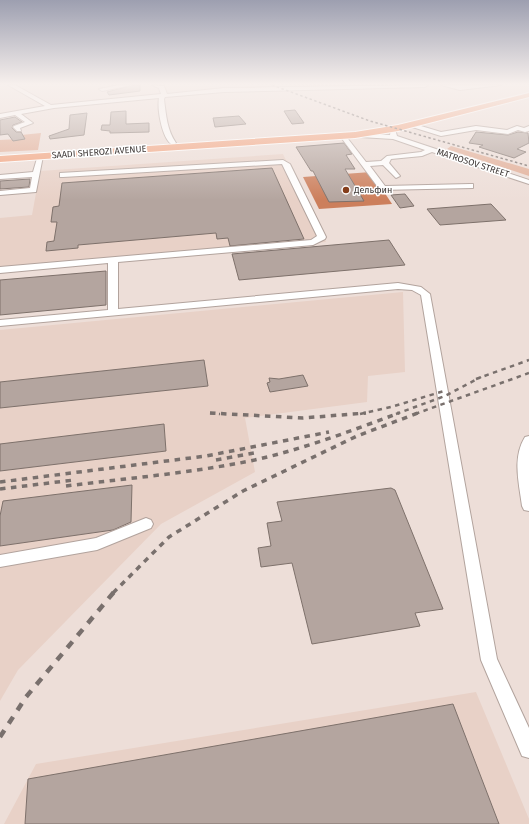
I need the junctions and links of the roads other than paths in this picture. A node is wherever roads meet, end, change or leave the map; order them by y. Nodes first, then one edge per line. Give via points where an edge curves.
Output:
1 (28, 123) edge
2 (164, 123) edge
3 (396, 123) edge
4 (417, 123) edge
5 (411, 125) junction
6 (529, 128) edge
7 (19, 130) dead end
8 (394, 133) junction
9 (343, 136) junction
10 (173, 143) junction
11 (432, 149) junction
12 (0, 155) edge
13 (40, 156) junction
14 (0, 159) edge
15 (385, 163) junction
16 (364, 164) junction
17 (36, 174) junction
18 (63, 175) dead end
19 (396, 176) dead end
20 (0, 177) edge
21 (529, 182) edge
22 (470, 186) dead end
23 (0, 193) edge
24 (113, 261) junction
25 (0, 270) edge
26 (113, 313) junction
27 (0, 323) edge
28 (529, 440) edge
29 (529, 506) edge
30 (146, 524) dead end
31 (0, 561) edge
32 (529, 749) edge

1 - 7 street via 16,127
2 - 10 street via 166,135
3 - 10 highway, SAADI SHEROZI AVENUE via 369,130
4 - 5 highway, SAADI SHEROZI AVENUE
5 - 6 street via 441,134 476,128 508,132 517,128
5 - 8 highway, SAADI SHEROZI AVENUE
8 - 9 highway, SAADI SHEROZI AVENUE
8 - 11 street, MATROSOV STREET
9 - 13 highway, SAADI SHEROZI AVENUE
9 - 16 street
10 - 12 highway, SAADI SHEROZI AVENUE
11 - 15 street via 422,154 389,157
11 - 21 street, MATROSOV STREET
13 - 14 highway, SAADI SHEROZI AVENUE
13 - 17 street
15 - 16 street
15 - 19 street
16 - 22 street via 383,188
17 - 20 street
17 - 23 street via 32,190
18 - 24 street via 283,162 322,237 313,242
24 - 25 street
24 - 26 street
26 - 27 street
26 - 32 street via 398,286 423,291 427,296 489,660
28 - 29 street via 523,458
30 - 31 street via 97,544

